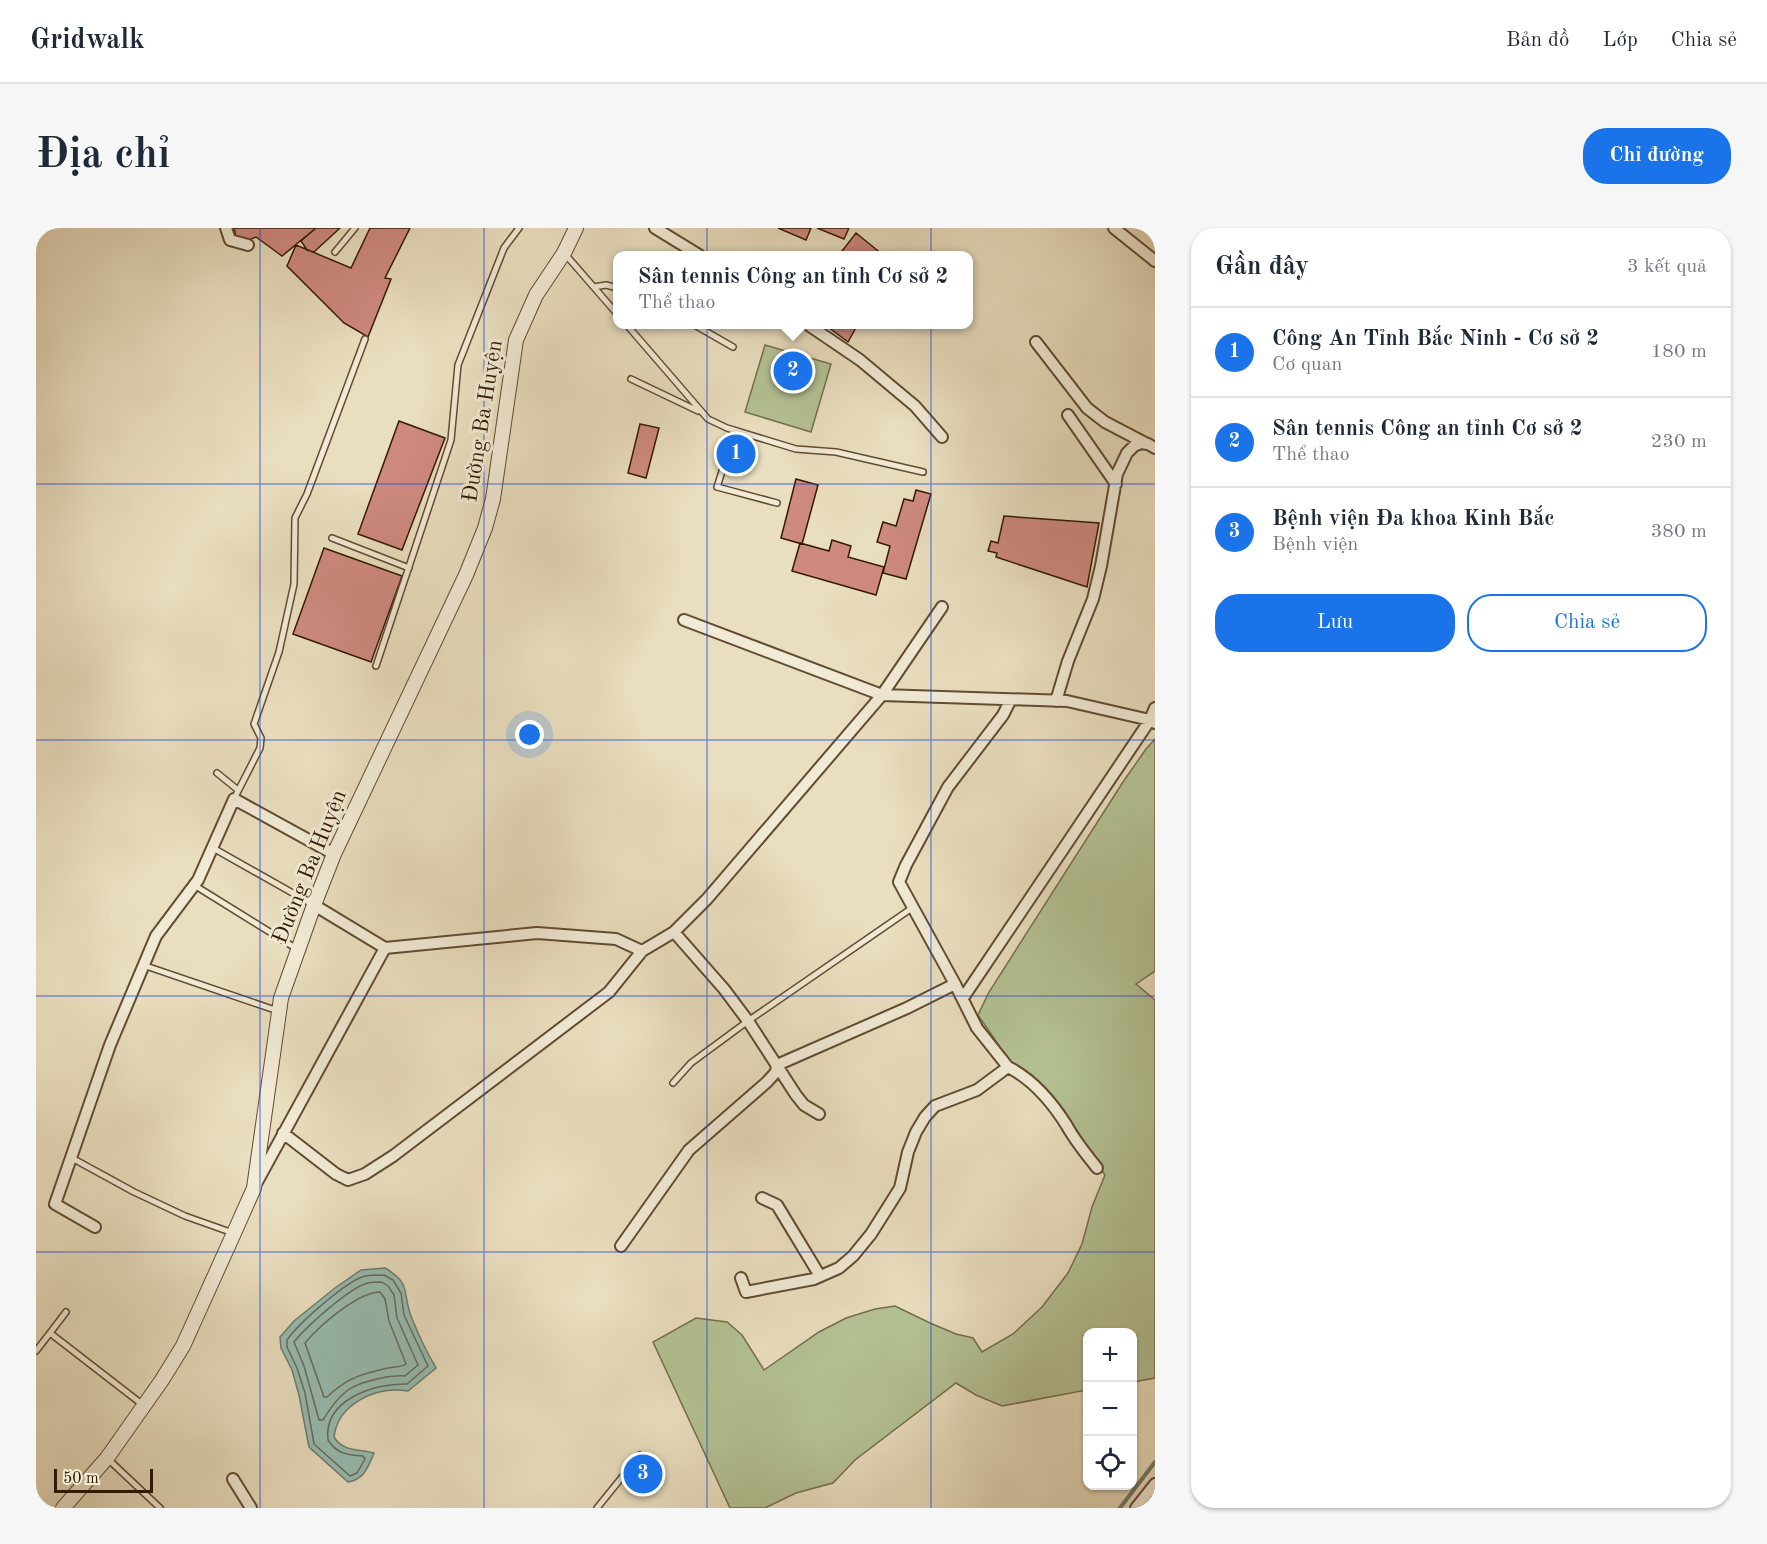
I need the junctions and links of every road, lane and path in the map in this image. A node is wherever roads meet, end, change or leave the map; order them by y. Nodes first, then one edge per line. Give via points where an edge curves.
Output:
1 (226, 228) edge
2 (355, 228) edge
3 (519, 228) edge
4 (576, 228) edge
5 (655, 228) edge
6 (1114, 228) edge
7 (248, 245) dead end
8 (692, 251) edge
9 (336, 252) dead end
10 (564, 253) junction
11 (1155, 261) edge
12 (594, 287) junction
13 (613, 287) edge
14 (613, 309) edge
15 (630, 329) edge
16 (702, 329) edge
17 (814, 329) edge
18 (365, 339) dead end
19 (1036, 342) dead end
20 (733, 347) dead end
21 (631, 379) dead end
22 (702, 413) junction
23 (1068, 415) dead end
24 (735, 431) junction
25 (942, 437) dead end
26 (1151, 446) edge
27 (923, 472) dead end
28 (1116, 484) junction
29 (777, 503) dead end
30 (332, 538) dead end
31 (409, 568) junction
32 (942, 607) dead end
33 (684, 620) dead end
34 (376, 666) dead end
35 (882, 695) junction
36 (1010, 701) junction
37 (1056, 701) junction
38 (1155, 708) edge
39 (1152, 722) edge
40 (217, 773) dead end
41 (236, 794) junction
42 (212, 847) junction
43 (334, 854) junction
44 (194, 885) junction
45 (314, 905) junction
46 (912, 908) junction
47 (674, 932) junction
48 (385, 948) junction
49 (298, 950) junction
50 (642, 951) junction
51 (143, 965) junction
52 (955, 984) junction
53 (963, 999) junction
54 (279, 1012) junction
55 (748, 1021) junction
56 (777, 1065) junction
57 (1008, 1067) junction
58 (674, 1083) dead end
59 (819, 1114) dead end
60 (284, 1133) junction
61 (70, 1157) junction
62 (1097, 1168) dead end
63 (254, 1188) junction
64 (762, 1198) dead end
65 (95, 1227) dead end
66 (234, 1233) junction
67 (621, 1246) dead end
68 (820, 1276) junction
69 (741, 1278) dead end
70 (66, 1312) dead end
71 (50, 1333) junction
72 (36, 1351) edge
73 (144, 1406) junction
74 (640, 1455) dead end
75 (106, 1458) junction
76 (233, 1479) dead end
77 (1155, 1485) edge
78 (63, 1508) edge
79 (160, 1508) edge
80 (251, 1508) edge
81 (597, 1508) edge
82 (1136, 1508) edge

1 - 7 street via 230,240
2 - 9 lane
3 - 31 lane via 504,248 458,365 451,440
4 - 10 street, Đường Ba Huyện
5 - 8 street
6 - 11 street
10 - 12 lane
10 - 43 street, Đường Ba Huyện via 536,295 516,340 497,481 485,528
12 - 13 lane
12 - 14 lane
15 - 22 lane
16 - 20 lane
17 - 25 street via 860,360 915,406
18 - 41 lane via 295,518 292,596 277,659 255,716 260,748
19 - 26 street via 1087,408
21 - 22 lane
22 - 24 lane
23 - 28 street
24 - 27 lane via 796,449 836,452
24 - 29 lane via 717,487
26 - 28 street via 1141,443 1126,453
28 - 37 street via 1093,599
30 - 31 lane
31 - 34 lane
32 - 35 street
33 - 35 street
35 - 36 street
35 - 47 street via 708,898
36 - 37 street
36 - 46 street via 1004,715 948,787 906,865 899,882
37 - 39 street
38 - 39 street
39 - 53 street
40 - 41 lane
41 - 42 street
41 - 43 street
42 - 44 street
42 - 45 lane
43 - 45 street, Đường Ba Huyện
44 - 49 lane
44 - 51 street via 156,936
45 - 48 street
45 - 49 street, Đường Ba Huyện
46 - 52 street
46 - 55 lane
47 - 50 street
47 - 55 street
48 - 50 street via 537,933 616,939
48 - 60 street
49 - 54 street, Đường Ba Huyện
50 - 60 street via 609,992 365,1174 348,1180 336,1174
51 - 54 lane
51 - 61 street
52 - 53 street
52 - 56 street
53 - 57 street via 977,1028
54 - 63 street, Đường Ba Huyện
55 - 56 street
55 - 58 lane via 691,1063
56 - 59 street via 804,1105
56 - 67 street via 767,1082 689,1150
57 - 62 street via 1024,1076 1048,1100
57 - 68 street via 977,1090 935,1106 916,1132 900,1188 882,1218 853,1256 839,1268
60 - 63 street
61 - 65 street via 55,1204
61 - 66 lane via 185,1216
63 - 66 street, Đường Ba Huyện
64 - 68 street via 777,1205
66 - 73 street, Đường Ba Huyện via 183,1346
68 - 69 street via 746,1292
70 - 71 lane
71 - 72 lane
71 - 73 lane
73 - 75 street, Đường Ba Huyện
74 - 81 lane
75 - 78 street, Đường Ba Huyện
75 - 79 lane
76 - 80 street
77 - 82 street

